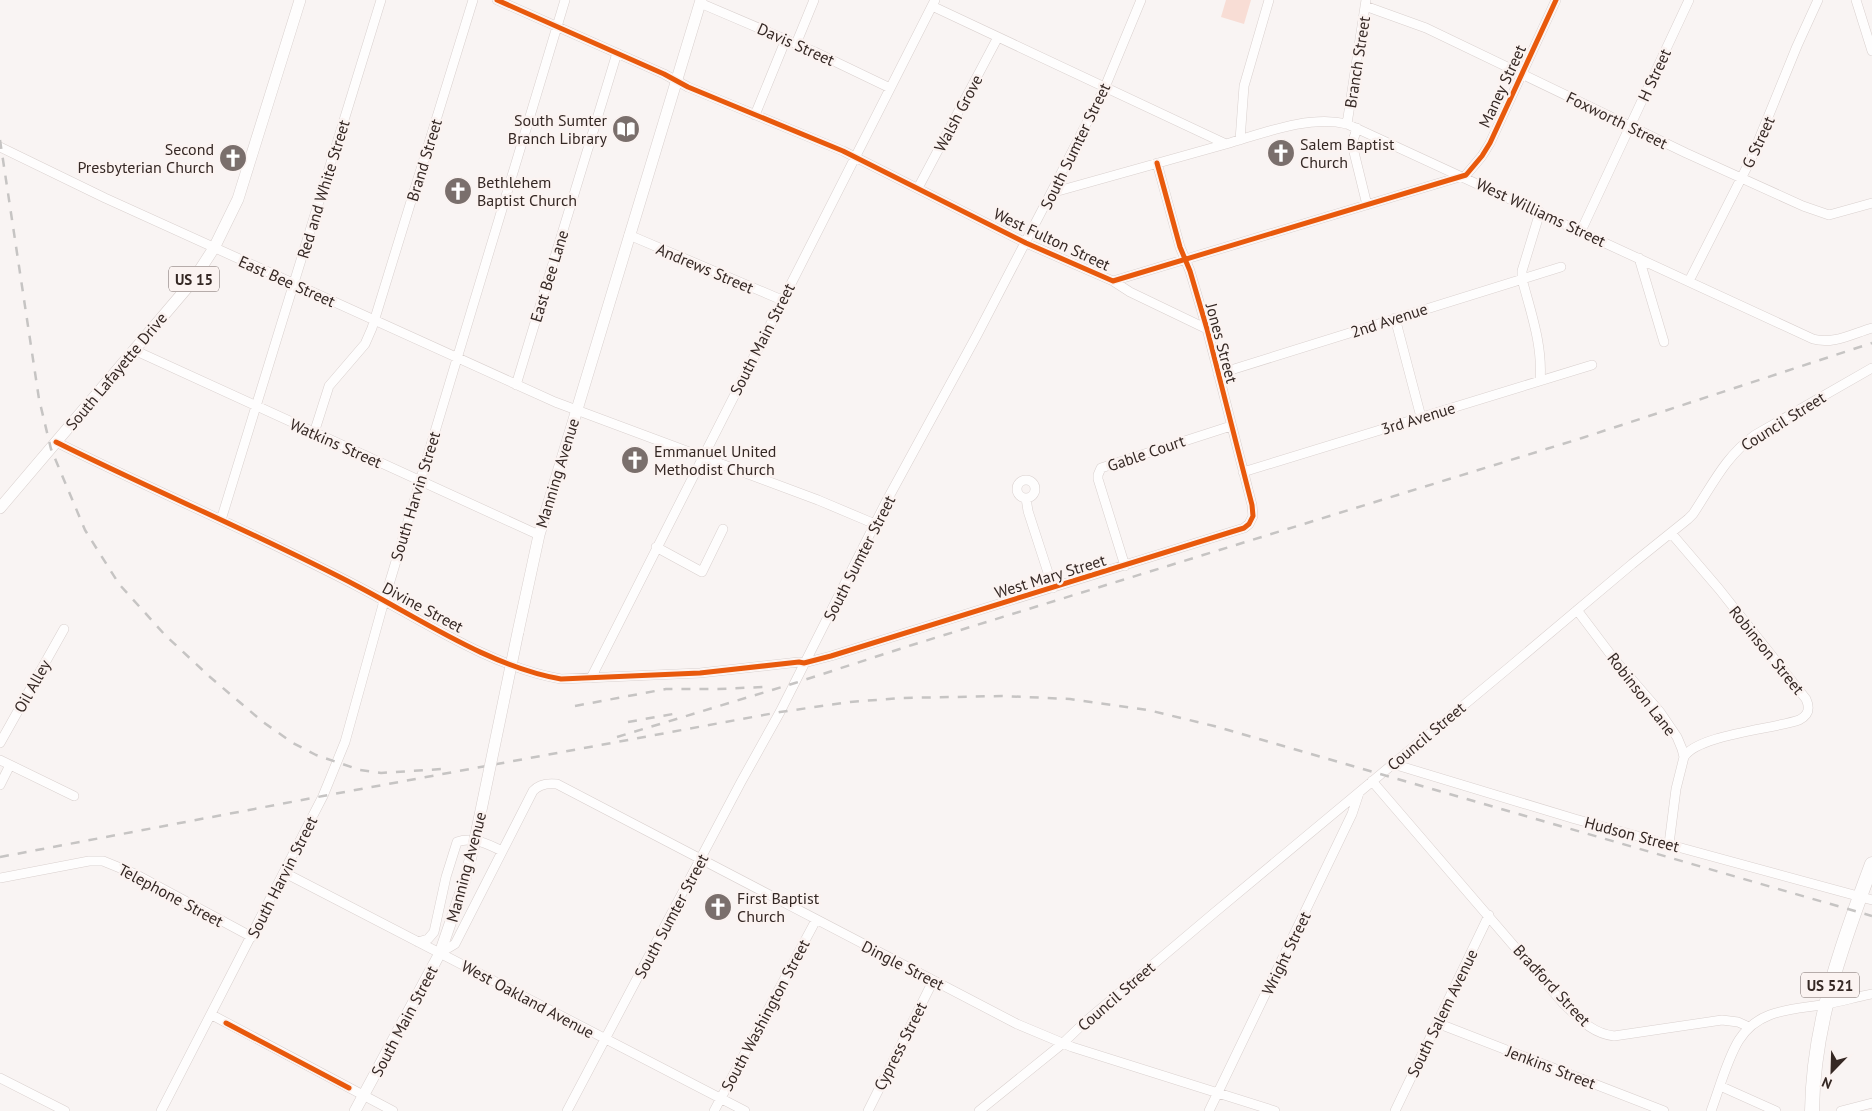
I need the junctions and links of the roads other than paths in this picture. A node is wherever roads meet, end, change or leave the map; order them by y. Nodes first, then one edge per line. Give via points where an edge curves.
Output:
1 (300, 0) edge
2 (381, 0) edge
3 (473, 0) edge
4 (497, 0) edge
5 (565, 0) edge
6 (814, 0) edge
7 (1141, 0) edge
8 (1269, 0) edge
9 (1556, 0) edge
10 (1689, 0) edge
11 (1818, 0) edge
12 (1856, 0) edge
13 (700, 2) edge
14 (934, 3) edge
15 (1366, 3) edge
16 (557, 26) junction
17 (998, 37) junction
18 (786, 39) junction
19 (796, 44) junction
20 (1872, 51) edge
21 (617, 53) junction
22 (1522, 74) junction
23 (676, 81) junction
24 (1104, 87) junction
25 (890, 88) junction
26 (754, 115) junction
27 (1347, 124) junction
28 (1630, 125) junction
29 (1357, 128) junction
30 (1240, 140) junction
31 (1226, 144) junction
32 (0, 147) edge
33 (855, 157) junction
34 (1157, 163) junction
35 (1462, 176) junction
36 (1741, 178) junction
37 (918, 188) junction
38 (1052, 193) junction
39 (1872, 203) edge
40 (1367, 205) junction
41 (1540, 212) junction
42 (1580, 231) junction
43 (629, 235) junction
44 (1026, 243) junction
45 (214, 248) junction
46 (1639, 258) junction
47 (1185, 259) junction
48 (1561, 267) dead end
49 (1522, 279) junction
50 (1689, 281) junction
51 (1113, 282) junction
52 (293, 283) junction
53 (782, 300) junction
54 (1395, 318) junction
55 (375, 320) junction
56 (1872, 328) edge
57 (1208, 329) junction
58 (1664, 342) dead end
59 (134, 350) junction
60 (457, 358) junction
61 (1592, 365) dead end
62 (1872, 368) edge
63 (1218, 374) junction
64 (1540, 381) junction
65 (516, 385) junction
66 (256, 407) junction
67 (576, 410) junction
68 (1421, 417) junction
69 (1231, 426) junction
70 (314, 433) junction
71 (56, 442) junction
72 (702, 457) junction
73 (1243, 472) junction
74 (420, 481) junction
75 (1026, 498) dead end
76 (0, 508) edge
77 (221, 520) junction
78 (875, 524) junction
79 (723, 529) dead end
80 (1670, 533) junction
81 (539, 535) junction
82 (656, 547) junction
83 (1125, 566) junction
84 (1053, 588) junction
85 (384, 601) junction
86 (1577, 610) junction
87 (64, 629) dead end
88 (804, 663) junction
89 (591, 678) junction
90 (0, 743) edge
91 (1684, 757) junction
92 (0, 760) edge
93 (1393, 764) junction
94 (10, 765) junction
95 (1372, 781) junction
96 (547, 784) joint
97 (0, 785) edge
98 (1359, 793) junction
99 (74, 796) dead end
100 (1669, 844) junction
101 (502, 851) junction
102 (700, 859) junction
103 (1872, 864) edge
104 (285, 873) junction
105 (0, 878) edge
106 (1866, 898) edge
107 (1489, 916) junction
108 (816, 920) junction
109 (252, 938) junction
110 (418, 942) junction
111 (440, 953) junction
112 (933, 981) junction
113 (1872, 994) edge
114 (1826, 1004) junction
115 (212, 1015) junction
116 (1437, 1023) junction
117 (1749, 1027) junction
118 (605, 1040) junction
119 (1062, 1044) junction
120 (0, 1078) edge
121 (1720, 1086) junction
122 (1217, 1093) junction
123 (363, 1096) junction
124 (721, 1099) junction
125 (1872, 1103) edge
126 (65, 1111) edge
127 (161, 1111) edge
128 (355, 1111) edge
129 (393, 1111) edge
130 (567, 1111) edge
131 (714, 1111) edge
132 (744, 1111) edge
133 (868, 1111) edge
134 (979, 1111) edge
135 (1209, 1111) edge
136 (1275, 1111) edge
137 (1395, 1111) edge
138 (1664, 1111) edge
139 (1710, 1111) edge
140 (1776, 1111) edge
141 (1812, 1111) edge
142 (1841, 1111) edge

1 - 45 main road, South Lafayette Drive / US 15 via 238,199
2 - 52 street, Red and White Street
3 - 55 street, Brand Street
4 - 16 street, West Fulton Street
5 - 16 street, South Harvin Street
6 - 19 street
7 - 24 street, South Sumter Street
8 - 30 street via 1244,86
9 - 22 street, Maney Street
10 - 28 street, H Street
11 - 36 street, G Street
12 - 20 street
13 - 18 street, Davis Street
13 - 23 main road, Manning Avenue
14 - 17 street
14 - 25 street, South Main Street
15 - 22 street, Foxworth Street via 1414,22
15 - 27 street, Branch Street
16 - 21 street, West Fulton Street
16 - 60 street, South Harvin Street
17 - 24 street
17 - 37 street, Walsh Grove
18 - 19 street, Davis Street
18 - 26 street
19 - 25 street, Davis Street
21 - 23 street, West Fulton Street
21 - 65 street, East Bee Lane
22 - 28 street, Foxworth Street
22 - 35 street, Maney Street via 1482,156 1473,169
23 - 26 street, West Fulton Street
23 - 43 main road, Manning Avenue
24 - 31 street
24 - 38 street, South Sumter Street
25 - 33 street, South Main Street
26 - 33 street, West Fulton Street
27 - 29 street, West Williams Street
27 - 30 street, West Williams Street via 1317,122
28 - 36 street, Foxworth Street
28 - 42 street, H Street
29 - 35 street, West Williams Street
29 - 40 street via 1352,144
30 - 31 street, West Williams Street
31 - 34 street, West Williams Street
32 - 45 street, East Bee Street
33 - 37 street, West Fulton Street
33 - 53 street, South Main Street
34 - 38 street, West Williams Street
34 - 47 street, Jones Street
35 - 40 street, West Fulton Street
35 - 41 street, West Williams Street
36 - 39 street, Foxworth Street via 1822,214 1834,214
36 - 50 street, G Street
37 - 44 street, West Fulton Street
38 - 44 street, South Sumter Street
40 - 47 street, West Fulton Street
41 - 42 street, West Williams Street
41 - 49 street
42 - 46 street, West Williams Street
43 - 53 street, Andrews Street
43 - 67 main road, Manning Avenue
44 - 51 street, West Fulton Street
44 - 78 street, South Sumter Street
45 - 52 street, East Bee Street
45 - 59 main road, South Lafayette Drive / US 15 via 192,282
46 - 50 street, West Williams Street
46 - 58 street
47 - 51 street, West Fulton Street
47 - 57 street, Jones Street
48 - 49 street, 2nd Avenue
49 - 54 street, 2nd Avenue
49 - 64 street via 1539,345
50 - 56 street, West Williams Street via 1818,341 1835,340
51 - 57 street
52 - 55 street, East Bee Street
52 - 66 street, Red and White Street
53 - 72 street, South Main Street
54 - 63 street, 2nd Avenue
54 - 68 street
55 - 60 street, East Bee Street
55 - 70 street, Brand Street via 365,344 329,386
57 - 63 street, Jones Street
59 - 66 street, Watkins Street
59 - 71 main road, South Lafayette Drive / US 15
60 - 65 street, East Bee Street
60 - 74 street, South Harvin Street
61 - 64 street, 3rd Avenue
62 - 80 street, Council Street via 1740,446 1693,514
63 - 69 street, Jones Street
64 - 68 street, 3rd Avenue
65 - 67 street, East Bee Street
66 - 70 street, Watkins Street
66 - 77 street, Red and White Street
67 - 72 street, East Bee Street
67 - 81 main road, Manning Avenue
68 - 73 street, 3rd Avenue
69 - 73 street, Jones Street
69 - 83 street, Gable Court via 1101,468 1098,479
70 - 74 street, Watkins Street
71 - 76 main road, South Lafayette Drive / US 15
71 - 77 street, Divine Street
72 - 78 street, East Bee Street
72 - 82 street, South Main Street
73 - 83 street, West Mary Street via 1253,512 1244,528
74 - 81 street, Watkins Street
74 - 85 street, South Harvin Street
75 - 84 street
77 - 85 street, Divine Street
78 - 88 street, South Sumter Street
79 - 82 street via 702,572
80 - 86 street, Council Street
80 - 91 street, Robinson Street via 1806,699 1809,708 1800,720 1711,740 1690,750
81 - 111 main road, Manning Avenue, bridge via 473,849
82 - 89 street, South Main Street
83 - 84 street, West Mary Street
84 - 88 street, West Mary Street
85 - 89 street, Divine Street via 492,657 523,669 561,679
85 - 104 street, South Harvin Street via 345,742
86 - 91 street, Robinson Lane via 1670,726
86 - 93 street, Council Street
87 - 90 street, Oil Alley
88 - 89 street, Divine Street via 700,673
88 - 102 street, South Sumter Street
91 - 100 street
92 - 94 street
93 - 95 street, Council Street
93 - 100 street, Hudson Street
94 - 97 street
94 - 99 street
95 - 98 street, Council Street
95 - 107 street, Bradford Street
96 - 101 street, South Main Street via 533,791
96 - 102 street, Dingle Street via 557,784
98 - 119 street, Council Street
98 - 122 street, Wright Street
100 - 106 street, Hudson Street
101 - 110 street via 466,839 457,842 434,932
101 - 111 street, South Main Street via 455,944
102 - 108 street, Dingle Street
102 - 118 street, South Sumter Street
103 - 106 highway, US 521
104 - 109 street, South Harvin Street
104 - 110 street, West Oakland Avenue
105 - 109 street, Telephone Street via 103,861 135,874
106 - 114 highway, US 521 via 1840,951
107 - 116 street, South Salem Avenue
107 - 117 street, Bradford Street via 1584,1024 1601,1033 1614,1036 1722,1020
108 - 112 street, Dingle Street
108 - 124 street, South Washington Street
109 - 115 street, South Harvin Street
110 - 111 street, West Oakland Avenue
111 - 118 street, West Oakland Avenue
111 - 123 main road, South Main Street
112 - 119 street, Dingle Street
112 - 133 street, Cypress Street
113 - 114 street
114 - 117 street via 1768,1014
114 - 141 highway, US 521
115 - 123 street
115 - 127 street, South Harvin Street
116 - 137 street, South Salem Avenue
116 - 138 street, Jenkins Street
117 - 121 street via 1738,1041
118 - 124 street, West Oakland Avenue
118 - 130 street, South Sumter Street
119 - 122 street, Dingle Street
119 - 134 street, Council Street
120 - 126 street
121 - 139 street
121 - 140 street
122 - 135 street, Wright Street
122 - 136 street, Dingle Street
123 - 128 main road, South Main Street
123 - 129 street
124 - 131 street, South Washington Street
124 - 132 street, West Oakland Avenue
125 - 142 street

